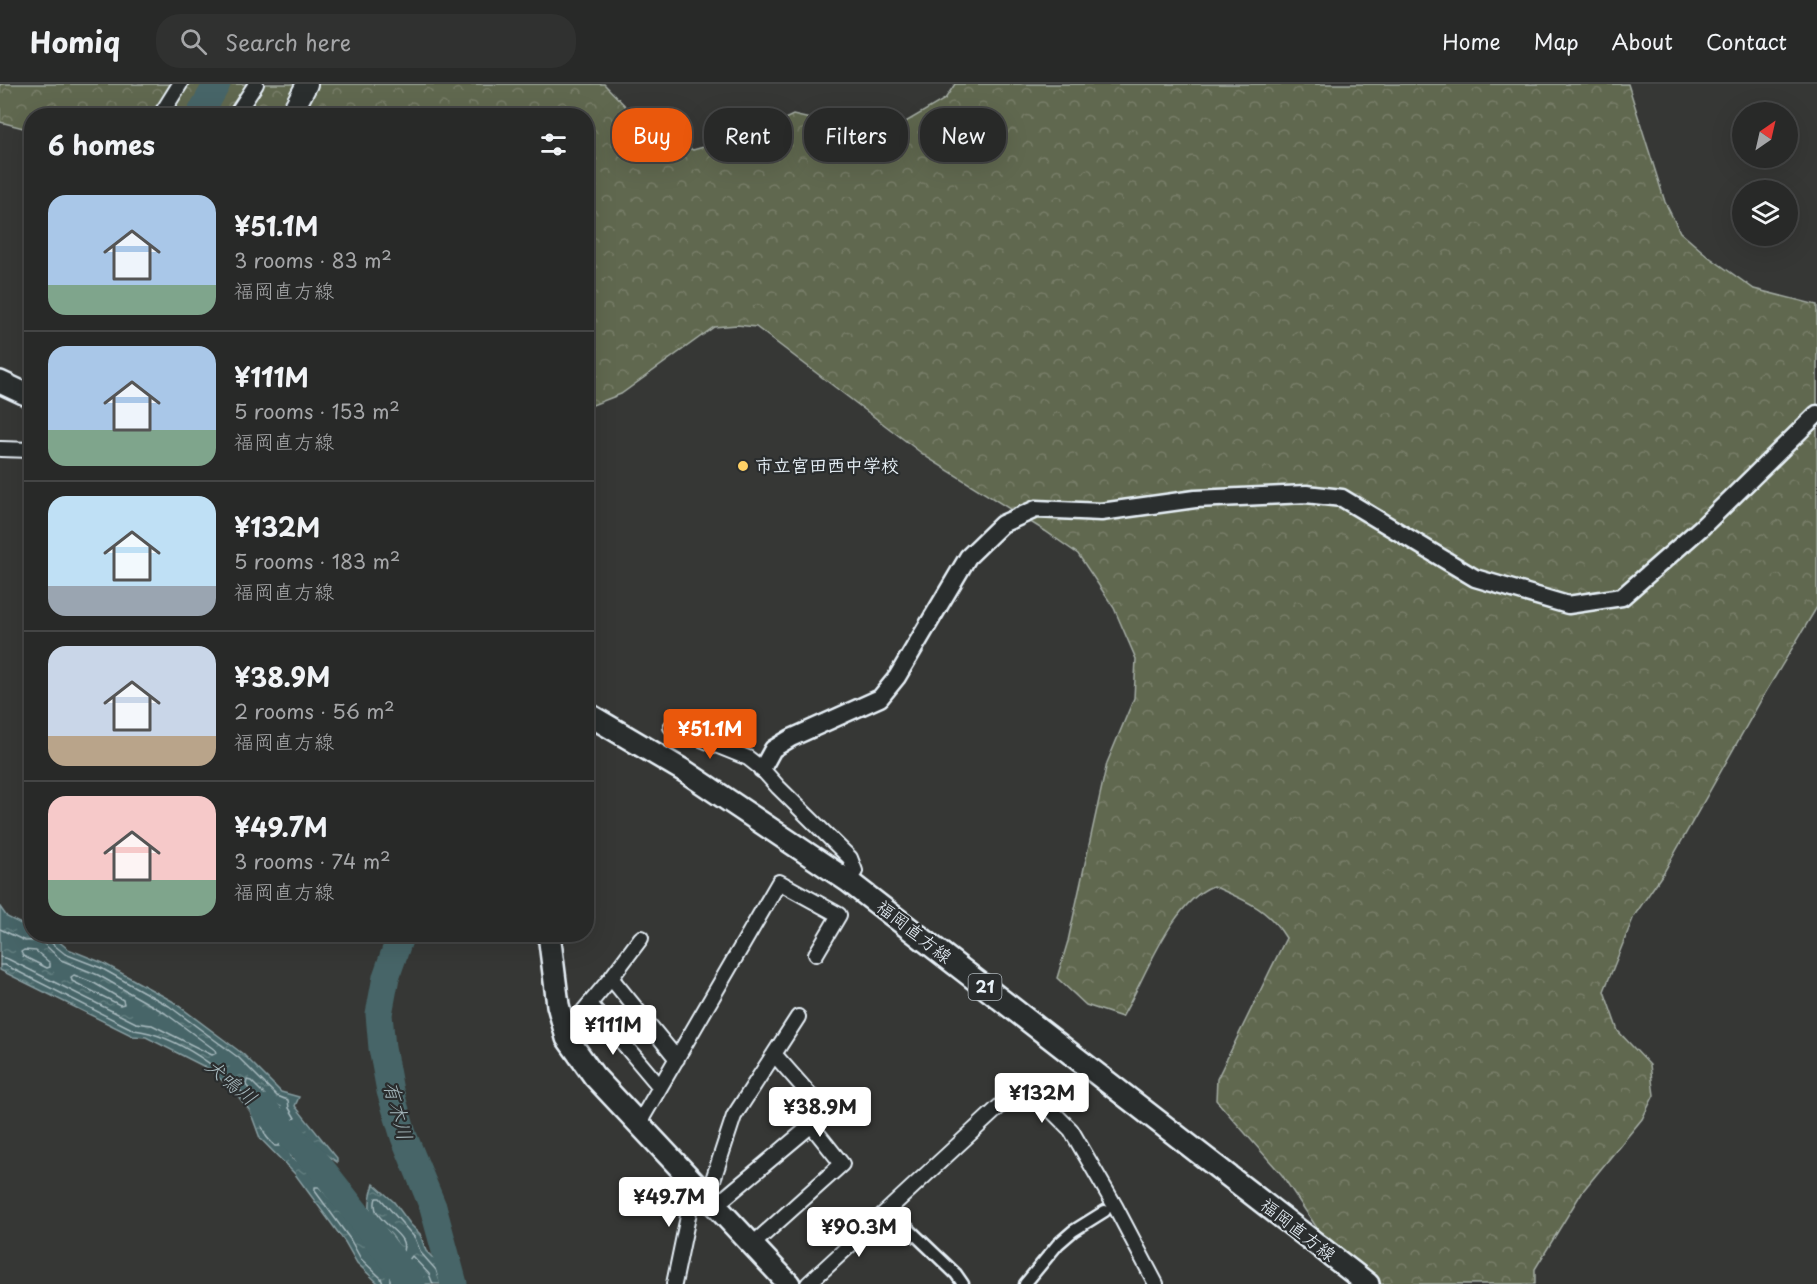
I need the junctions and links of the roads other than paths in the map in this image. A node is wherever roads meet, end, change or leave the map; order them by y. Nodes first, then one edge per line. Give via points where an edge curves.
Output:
1 (180, 84) edge
2 (256, 84) edge
3 (307, 84) edge
4 (165, 108) edge
5 (240, 108) edge
6 (294, 108) edge
7 (0, 382) edge
8 (24, 393) edge
9 (1817, 414) edge
10 (0, 449) edge
11 (24, 450) edge
12 (594, 718) edge
13 (671, 727) dead end
14 (762, 769) junction
15 (848, 881) junction
16 (641, 938) dead end
17 (550, 942) edge
18 (816, 954) dead end
19 (611, 978) junction
20 (590, 1004) junction
21 (798, 1017) dead end
22 (566, 1032) junction
23 (774, 1054) junction
24 (677, 1059) junction
25 (660, 1087) junction
26 (638, 1125) junction
27 (811, 1125) junction
28 (708, 1199) junction
29 (1110, 1208) junction
30 (888, 1209) junction
31 (752, 1245) junction
32 (674, 1284) edge
33 (789, 1284) edge
34 (808, 1284) edge
35 (963, 1284) edge
36 (1024, 1284) edge
37 (1156, 1284) edge
38 (1368, 1284) edge

1 - 4 street
2 - 5 street
3 - 6 main road
7 - 8 main road
9 - 14 street via 1702,527 1622,597 1568,605 1475,578 1342,498 1306,494 1195,499 1101,512 1036,509 1002,524 968,557 897,678 880,698 791,738 773,749
10 - 11 street
12 - 15 main road, 福岡直方線 / 21 via 686,772
13 - 14 street via 748,758
14 - 15 street via 850,858 855,871
15 - 38 main road, 福岡直方線 / 21
16 - 19 street
17 - 22 main road via 558,1005
18 - 24 street via 839,915 779,882
19 - 20 street
19 - 24 street
20 - 22 street
20 - 25 street
21 - 23 street
22 - 26 main road via 594,1077
23 - 27 street via 826,1113
23 - 28 street via 734,1116
24 - 25 street
25 - 26 street
26 - 28 main road
27 - 28 street
27 - 31 street via 842,1164
28 - 31 main road
28 - 32 street via 691,1202
29 - 30 street via 1071,1130 1025,1087
29 - 36 street via 1058,1244
29 - 37 street
30 - 34 street
30 - 35 street
31 - 33 main road

